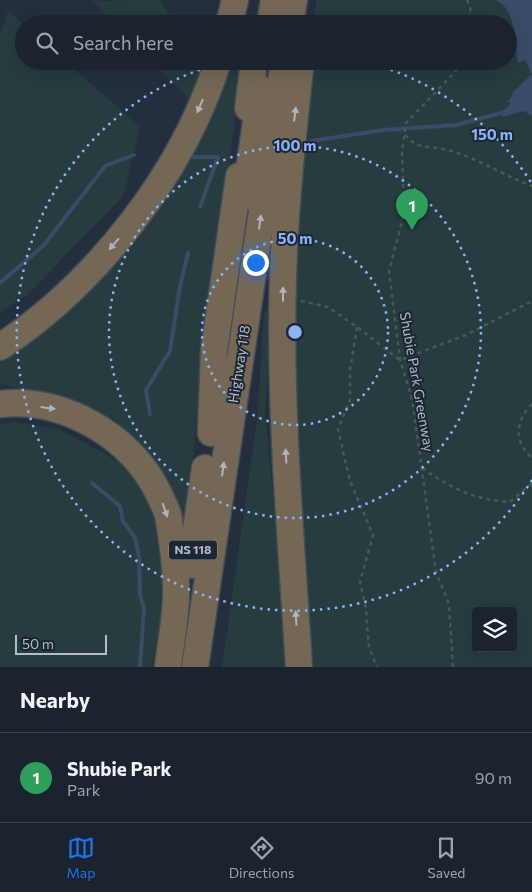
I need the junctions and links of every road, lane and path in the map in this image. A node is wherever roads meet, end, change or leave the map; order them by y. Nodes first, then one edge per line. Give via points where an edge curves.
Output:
1 (235, 0) edge
2 (261, 0) edge
3 (274, 0) edge
4 (294, 0) edge
5 (308, 0) edge
6 (466, 0) edge
7 (232, 15) edge
8 (260, 15) edge
9 (272, 15) edge
10 (292, 15) edge
11 (306, 15) edge
12 (471, 15) edge
13 (214, 70) edge
14 (253, 70) edge
15 (264, 70) edge
16 (283, 70) edge
17 (300, 70) edge
18 (456, 70) edge
19 (405, 133) junction
20 (532, 186) edge
21 (297, 300) dead end
22 (532, 301) edge
23 (357, 327) junction
24 (0, 347) edge
25 (400, 360) junction
26 (0, 404) edge
27 (532, 404) edge
28 (211, 434) junction
29 (532, 458) edge
30 (422, 468) junction
31 (532, 483) edge
32 (216, 517) junction
33 (168, 667) edge
34 (178, 667) edge
35 (195, 667) edge
36 (210, 667) edge
37 (299, 667) edge
38 (377, 667) edge
39 (452, 667) edge

1 - 7 highway
2 - 8 highway
3 - 9 highway
4 - 10 highway
5 - 11 highway
6 - 12 path
13 -> 24 highway via 190,128 162,178 115,243 68,293
14 - 28 highway via 214,351
15 - 28 highway, Highway 118 / NS 118
32 -> 16 highway, Highway 118 / NS 118
37 -> 17 highway via 283,397 283,277
18 - 19 path, Shubie Park Greenway via 406,122
19 - 20 path via 413,143 470,157
19 - 25 path, Shubie Park Greenway via 402,150 404,214 389,271
21 - 23 path via 328,307
22 - 25 path via 466,335
23 - 25 path
23 - 38 path via 350,370 350,400 338,429 350,481 373,535 360,582 369,648
25 - 30 path, Shubie Park Greenway via 412,399
26 -> 33 highway via 57,409 94,424 127,448 152,479 168,513 176,587
27 - 29 path via 520,420 518,431 519,442
28 - 34 highway, Highway 118 / NS 118
30 - 31 path via 453,489 489,500 510,502
30 - 39 path, Shubie Park Greenway via 436,572 449,604
32 - 35 highway, Highway 118 / NS 118
32 - 36 highway via 218,590

